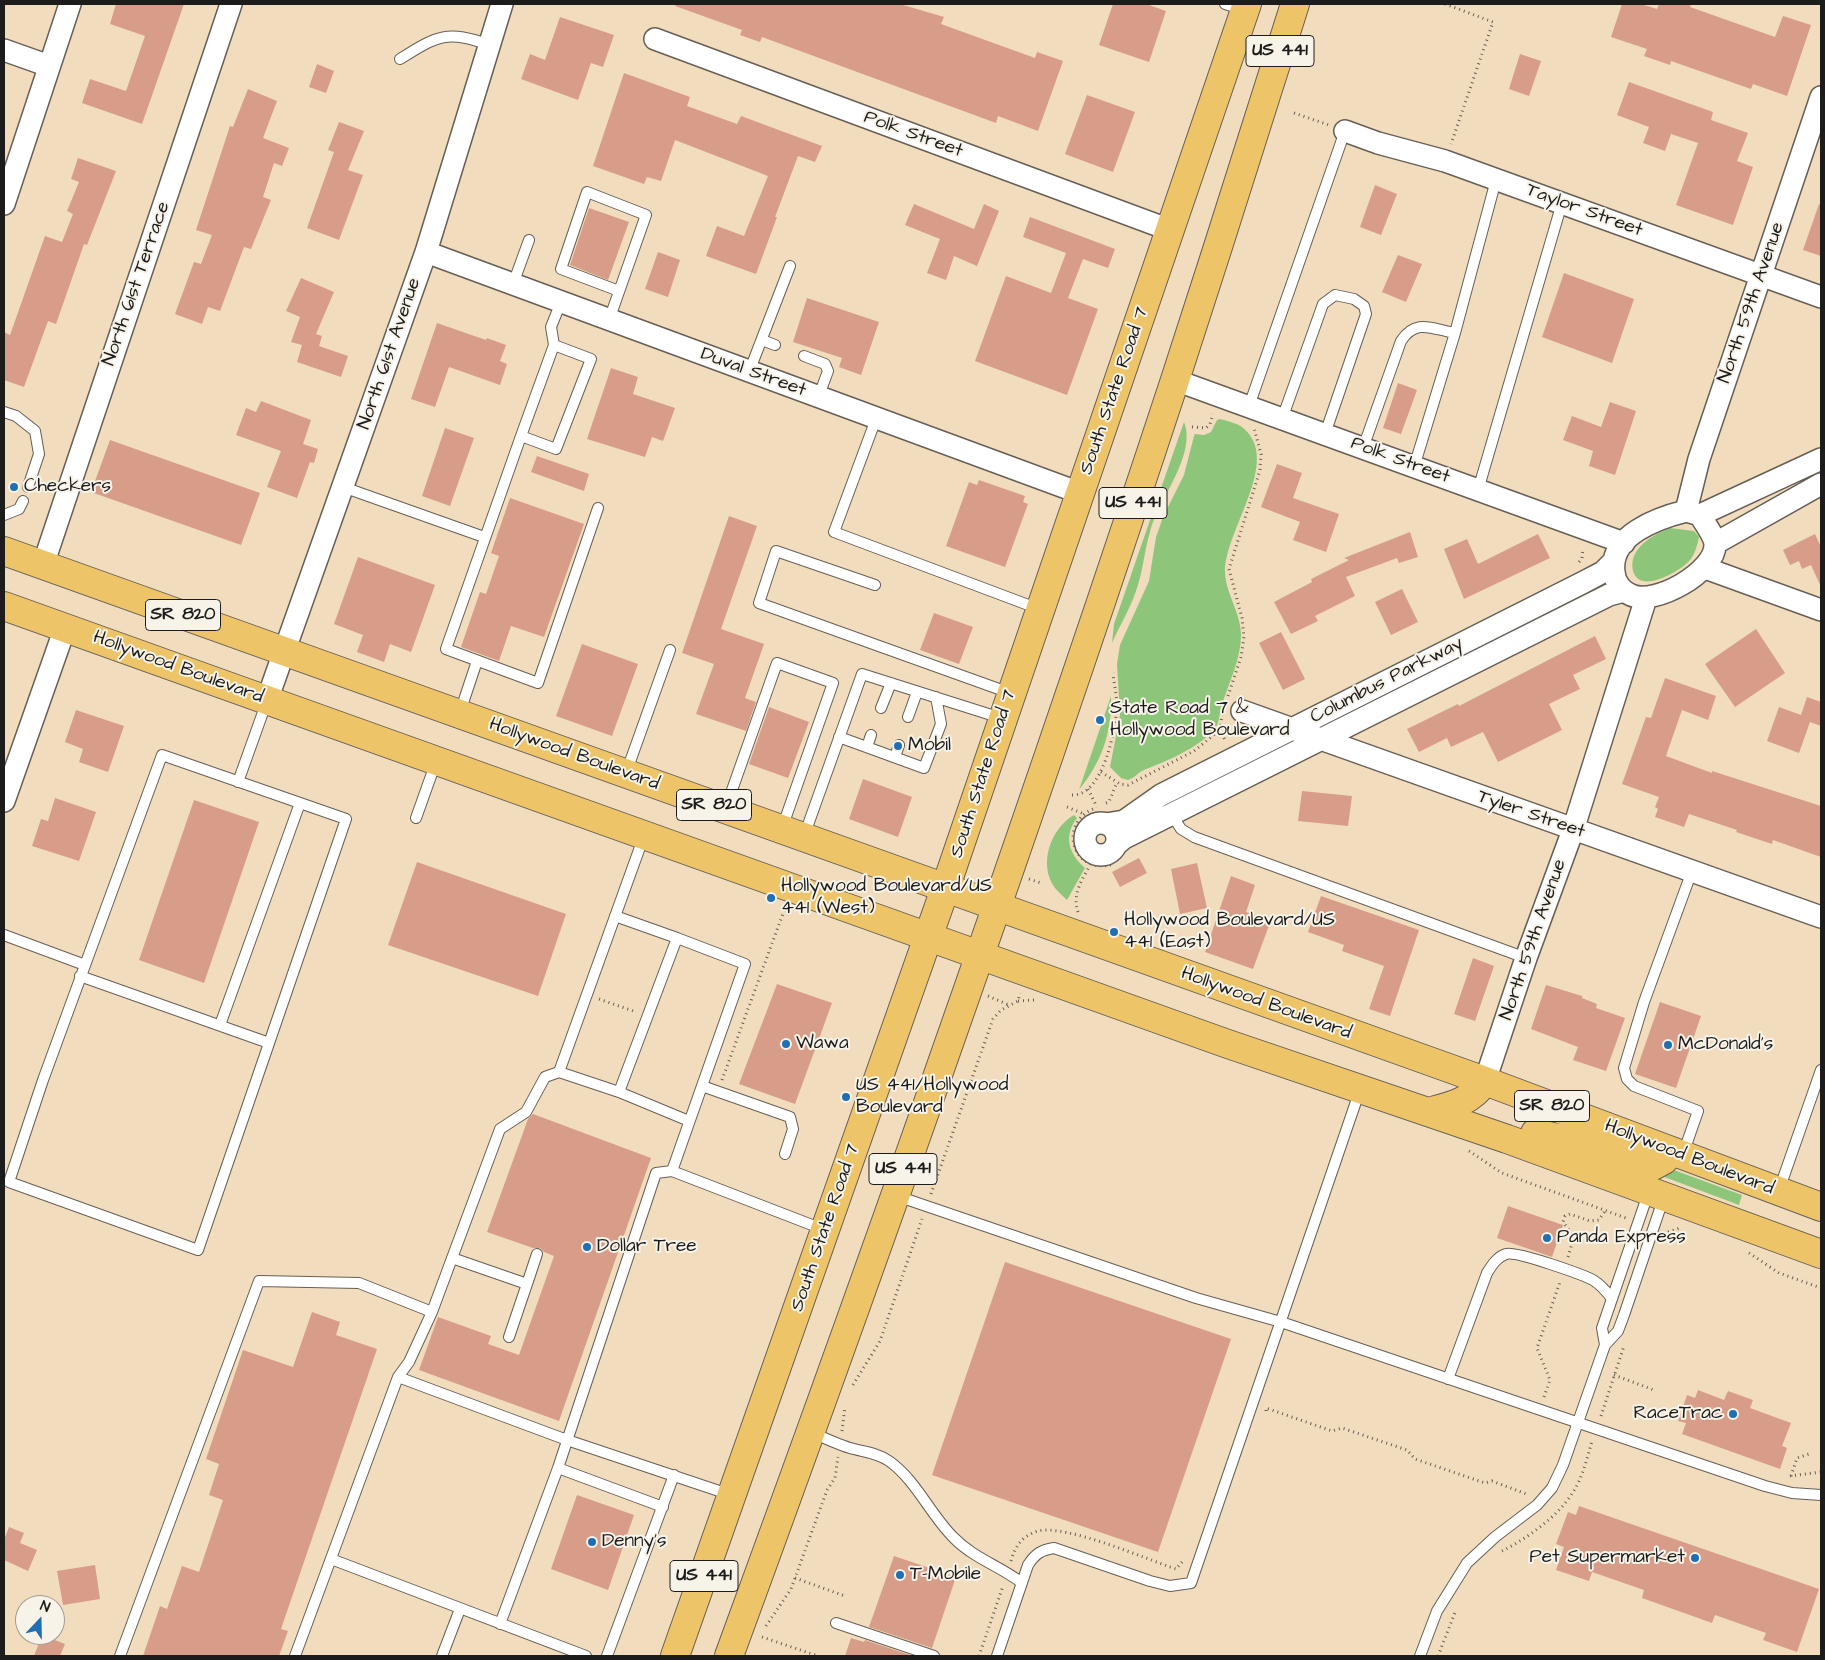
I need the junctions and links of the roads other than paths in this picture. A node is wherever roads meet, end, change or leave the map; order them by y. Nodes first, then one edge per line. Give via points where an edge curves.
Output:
1 (70, 4) edge
2 (231, 4) edge
3 (502, 4) edge
4 (1296, 4) edge
5 (1239, 6) edge
6 (655, 39) dead end
7 (490, 45) junction
8 (4, 50) edge
9 (400, 59) dead end
10 (49, 66) junction
11 (1821, 97) edge
12 (1345, 131) joint
13 (1496, 180) junction
14 (1562, 203) junction
15 (4, 204) edge
16 (1170, 230) junction
17 (529, 240) dead end
18 (426, 252) junction
19 (790, 266) dead end
20 (1761, 275) junction
21 (513, 284) junction
22 (619, 291) junction
23 (1821, 297) edge
24 (562, 302) junction
25 (609, 320) junction
26 (1455, 333) junction
27 (762, 340) junction
28 (554, 345) junction
29 (775, 345) dead end
30 (804, 356) dead end
31 (749, 372) junction
32 (1175, 380) junction
33 (818, 398) junction
34 (1249, 406) junction
35 (4, 412) edge
36 (876, 419) junction
37 (1282, 419) junction
38 (1325, 434) junction
39 (521, 436) junction
40 (1363, 448) junction
41 (1821, 460) edge
42 (1414, 467) junction
43 (1821, 484) edge
44 (28, 487) dead end
45 (343, 487) junction
46 (1478, 490) junction
47 (1080, 494) junction
48 (21, 505) dead end
49 (598, 508) dead end
50 (1693, 513) junction
51 (4, 515) edge
52 (484, 537) junction
53 (1716, 543) junction
54 (4, 551) edge
55 (1619, 552) junction
56 (43, 565) junction
57 (1705, 568) junction
58 (875, 585) dead end
59 (1624, 590) junction
60 (1646, 598) junction
61 (4, 606) edge
62 (1040, 609) junction
63 (1821, 610) edge
64 (65, 628) junction
65 (670, 650) dead end
66 (285, 652) junction
67 (477, 661) junction
68 (890, 683) junction
69 (917, 692) junction
70 (936, 698) junction
71 (267, 700) junction
72 (1006, 706) junction
73 (881, 708) dead end
74 (1230, 709) road end
75 (459, 714) junction
76 (908, 717) dead end
77 (1290, 729) junction
78 (871, 735) dead end
79 (839, 737) junction
80 (1321, 740) junction
81 (899, 745) dead end
82 (867, 747) junction
83 (895, 757) junction
84 (436, 761) junction
85 (626, 774) junction
86 (238, 782) junction
87 (4, 801) edge
88 (300, 804) junction
89 (725, 809) junction
90 (1172, 815) junction
91 (1101, 816) junction
92 (416, 818) dead end
93 (1573, 830) junction
94 (792, 833) junction
95 (644, 835) junction
96 (1117, 844) junction
97 (1692, 871) junction
98 (945, 888) junction
99 (996, 907) junction
100 (615, 916) junction
101 (1821, 917) edge
102 (4, 935) edge
103 (928, 937) junction
104 (677, 938) junction
105 (979, 955) junction
106 (1526, 958) junction
107 (85, 965) junction
108 (80, 976) junction
109 (220, 1025) junction
110 (269, 1043) junction
111 (1821, 1070) edge
112 (560, 1072) junction
113 (1485, 1082) junction
114 (702, 1086) junction
115 (1360, 1089) junction
116 (619, 1092) junction
117 (1428, 1112) junction
118 (689, 1121) junction
119 (1507, 1139) junction
120 (1677, 1153) junction
121 (784, 1154) dead end
122 (672, 1171) junction
123 (1778, 1191) junction
124 (894, 1194) junction
125 (1656, 1194) junction
126 (1821, 1207) edge
127 (826, 1230) junction
128 (537, 1254) dead end
129 (1821, 1254) edge
130 (452, 1258) junction
131 (527, 1284) junction
132 (1612, 1299) junction
133 (432, 1312) junction
134 (1281, 1322) junction
135 (508, 1337) dead end
136 (1605, 1345) junction
137 (398, 1377) junction
138 (1448, 1379) junction
139 (1578, 1423) junction
140 (810, 1432) junction
141 (568, 1440) junction
142 (558, 1468) junction
143 (674, 1475) junction
144 (732, 1495) junction
145 (1821, 1495) edge
146 (663, 1507) junction
147 (330, 1559) junction
148 (1022, 1583) junction
149 (460, 1608) junction
150 (836, 1623) dead end
151 (500, 1624) junction
152 (120, 1656) edge
153 (294, 1656) edge
154 (444, 1656) edge
155 (586, 1656) edge
156 (607, 1656) edge
157 (675, 1656) edge
158 (729, 1656) edge
159 (934, 1656) edge
160 (997, 1656) edge
161 (1420, 1656) edge

1 - 10 street
2 - 56 street, North 61st Terrace
3 - 7 street, North 61st Avenue
4 - 32 main road, US 441
5 - 16 main road, South State Road 7 / US 441
6 - 16 street, Polk Street
7 - 9 lane via 461,35 447,35 423,44
7 - 18 street, North 61st Avenue
8 - 10 street
10 - 15 street
11 - 20 street, North 59th Avenue
12 - 13 street, Taylor Street via 1446,161
12 - 34 lane
13 - 14 street, Taylor Street
13 - 26 lane
14 - 20 street, Taylor Street
14 - 46 lane
16 - 47 main road, South State Road 7 / US 441
17 - 21 lane
18 - 21 street, Duval Street
18 - 45 street, North 61st Avenue
19 - 27 lane
20 - 23 street, Taylor Street
20 - 50 street, North 59th Avenue via 1700,459
21 - 24 street, Duval Street
22 - 22 lane via 646,214 587,192 561,269
22 - 25 lane
24 - 25 street, Duval Street
24 - 28 lane via 551,328
25 - 31 street, Duval Street
26 - 40 lane via 1416,326 1408,330 1401,341
26 - 42 lane
27 - 29 lane
27 - 31 lane
28 - 39 lane
28 - 39 lane via 591,359 556,450
30 - 33 lane via 825,364 828,371
31 - 33 street, Duval Street
32 - 34 street, Polk Street
32 - 99 main road, US 441
33 - 36 street, Duval Street
34 - 37 street, Polk Street
35 - 44 lane via 16,416 35,431 38,454
36 - 47 street, Duval Street
36 - 62 lane via 834,532
37 - 38 street, Polk Street
37 - 38 lane via 1323,304 1335,295 1354,299 1364,306 1366,314
38 - 40 street, Polk Street
39 - 52 lane
40 - 42 street, Polk Street
41 - 50 street
42 - 46 street, Polk Street
43 - 53 street
45 - 52 lane
45 - 66 street, North 61st Avenue
46 - 55 street, Polk Street
47 - 62 main road, South State Road 7 / US 441
48 - 51 lane
49 - 67 lane via 538,683
50 - 53 street
50 - 55 street via 1642,528
52 - 67 lane via 446,649
53 - 57 street via 1714,556
54 - 56 main road, Hollywood Boulevard / SR 820
55 - 59 street via 1616,581
55 - 77 street, Columbus Parkway via 1602,572 1589,579
56 - 66 main road, Hollywood Boulevard / SR 820
57 - 60 street via 1663,593
57 - 63 street
58 - 72 lane via 776,551 759,603
59 - 60 street via 1633,596
59 - 80 street, Columbus Parkway
60 - 93 street, North 59th Avenue
61 - 64 main road, Hollywood Boulevard / SR 820
62 - 72 main road, South State Road 7 / US 441
64 - 71 main road, Hollywood Boulevard / SR 820
64 - 87 street
65 - 85 lane
66 - 71 street, North 61st Avenue
66 - 75 main road, Hollywood Boulevard / SR 820
67 - 75 lane
68 - 69 lane
68 - 73 lane
68 - 79 lane via 862,674
69 - 70 lane
69 - 76 lane
70 - 72 lane
70 - 83 lane via 941,724 924,768
71 - 84 main road, Hollywood Boulevard / SR 820
71 - 86 lane
72 - 98 main road, South State Road 7 / US 441
74 - 77 street, Tyler Street
75 - 85 main road, Hollywood Boulevard / SR 820
77 - 80 street, Tyler Street
77 - 91 street, Columbus Parkway via 1161,795 1124,821
78 - 82 lane
79 - 82 lane
79 - 94 lane
80 - 90 street, Columbus Parkway
80 - 93 street, Tyler Street
81 - 83 lane
82 - 83 lane
84 - 92 lane
84 - 95 main road, Hollywood Boulevard / SR 820
85 - 89 main road, Hollywood Boulevard / SR 820
86 - 88 lane
86 - 107 lane via 162,755
88 - 109 lane
88 - 110 lane via 346,819
89 - 94 main road, Hollywood Boulevard / SR 820
89 - 94 lane via 777,664 833,683
90 - 96 street, Columbus Parkway
90 - 106 lane via 1194,838
91 - 96 street via 1116,832
91 - 96 street, Columbus Parkway via 1100,823 1089,829 1085,840 1087,846 1102,855 1108,854
93 - 97 street, Tyler Street
93 - 106 street, North 59th Avenue
94 - 98 main road, Hollywood Boulevard / SR 820
95 - 100 lane
95 - 103 main road, Hollywood Boulevard / SR 820
97 - 101 street, Tyler Street
97 - 120 lane via 1624,1068 1634,1086 1698,1112
98 - 99 main road, Hollywood Boulevard / SR 820
98 - 103 main road, South State Road 7 / US 441
99 - 105 main road, US 441
99 - 113 main road, Hollywood Boulevard / SR 820
100 - 104 lane
100 - 112 lane
102 - 107 lane
103 - 105 main road, Hollywood Boulevard / SR 820
103 - 127 main road, South State Road 7 / US 441
104 - 114 lane via 745,964
104 - 116 lane
105 - 115 main road, Hollywood Boulevard / SR 820
105 - 124 main road, US 441
106 - 113 street, North 59th Avenue
107 - 108 lane
108 - 109 lane
108 - 110 lane via 9,1182 198,1250
109 - 110 lane
111 - 123 lane
112 - 116 lane
112 - 130 lane via 544,1077 526,1112 500,1129
113 - 117 main road via 1478,1092 1462,1103
113 - 120 main road, Hollywood Boulevard / SR 820
114 - 118 lane
114 - 121 lane via 790,1117 793,1129
115 - 117 main road, Hollywood Boulevard / SR 820
115 - 134 lane
116 - 118 lane
117 - 119 main road, Hollywood Boulevard / SR 820
118 - 122 lane
119 - 120 main road via 1539,1132 1625,1161 1653,1166
119 - 125 main road, Hollywood Boulevard / SR 820
120 - 123 main road, Hollywood Boulevard / SR 820
122 - 127 lane
122 - 141 lane via 656,1172
123 - 126 main road, Hollywood Boulevard / SR 820
124 - 134 lane via 1196,1298
124 - 140 main road, US 441
125 - 129 main road, Hollywood Boulevard / SR 820
125 - 132 lane via 1638,1222
125 - 136 lane via 1653,1227 1618,1331
127 - 144 main road, South State Road 7 / US 441
128 - 131 lane
130 - 131 lane
130 - 133 lane
131 - 135 lane
132 - 136 lane via 1602,1328
132 - 138 lane via 1592,1280 1521,1255 1507,1254 1495,1260 1487,1272
133 - 137 lane
133 - 152 lane via 359,1283 259,1281
134 - 138 lane
134 - 148 lane via 1191,1584 1170,1586 1054,1548 1034,1555
136 - 139 lane
137 - 141 lane
137 - 147 lane
138 - 139 lane
139 - 145 lane via 1765,1486 1792,1493
139 - 161 lane via 1552,1488 1537,1505 1495,1536 1467,1563 1437,1611
140 - 148 lane via 890,1461 953,1537 988,1564 1008,1572
140 - 158 main road, US 441
141 - 142 lane
141 - 143 lane
142 - 146 lane
142 - 151 lane
143 - 144 lane
143 - 146 lane
144 - 157 main road, South State Road 7 / US 441
146 - 156 lane
147 - 149 lane
147 - 153 lane
148 - 160 lane
149 - 151 lane
149 - 154 lane
150 - 159 lane
151 - 155 lane

